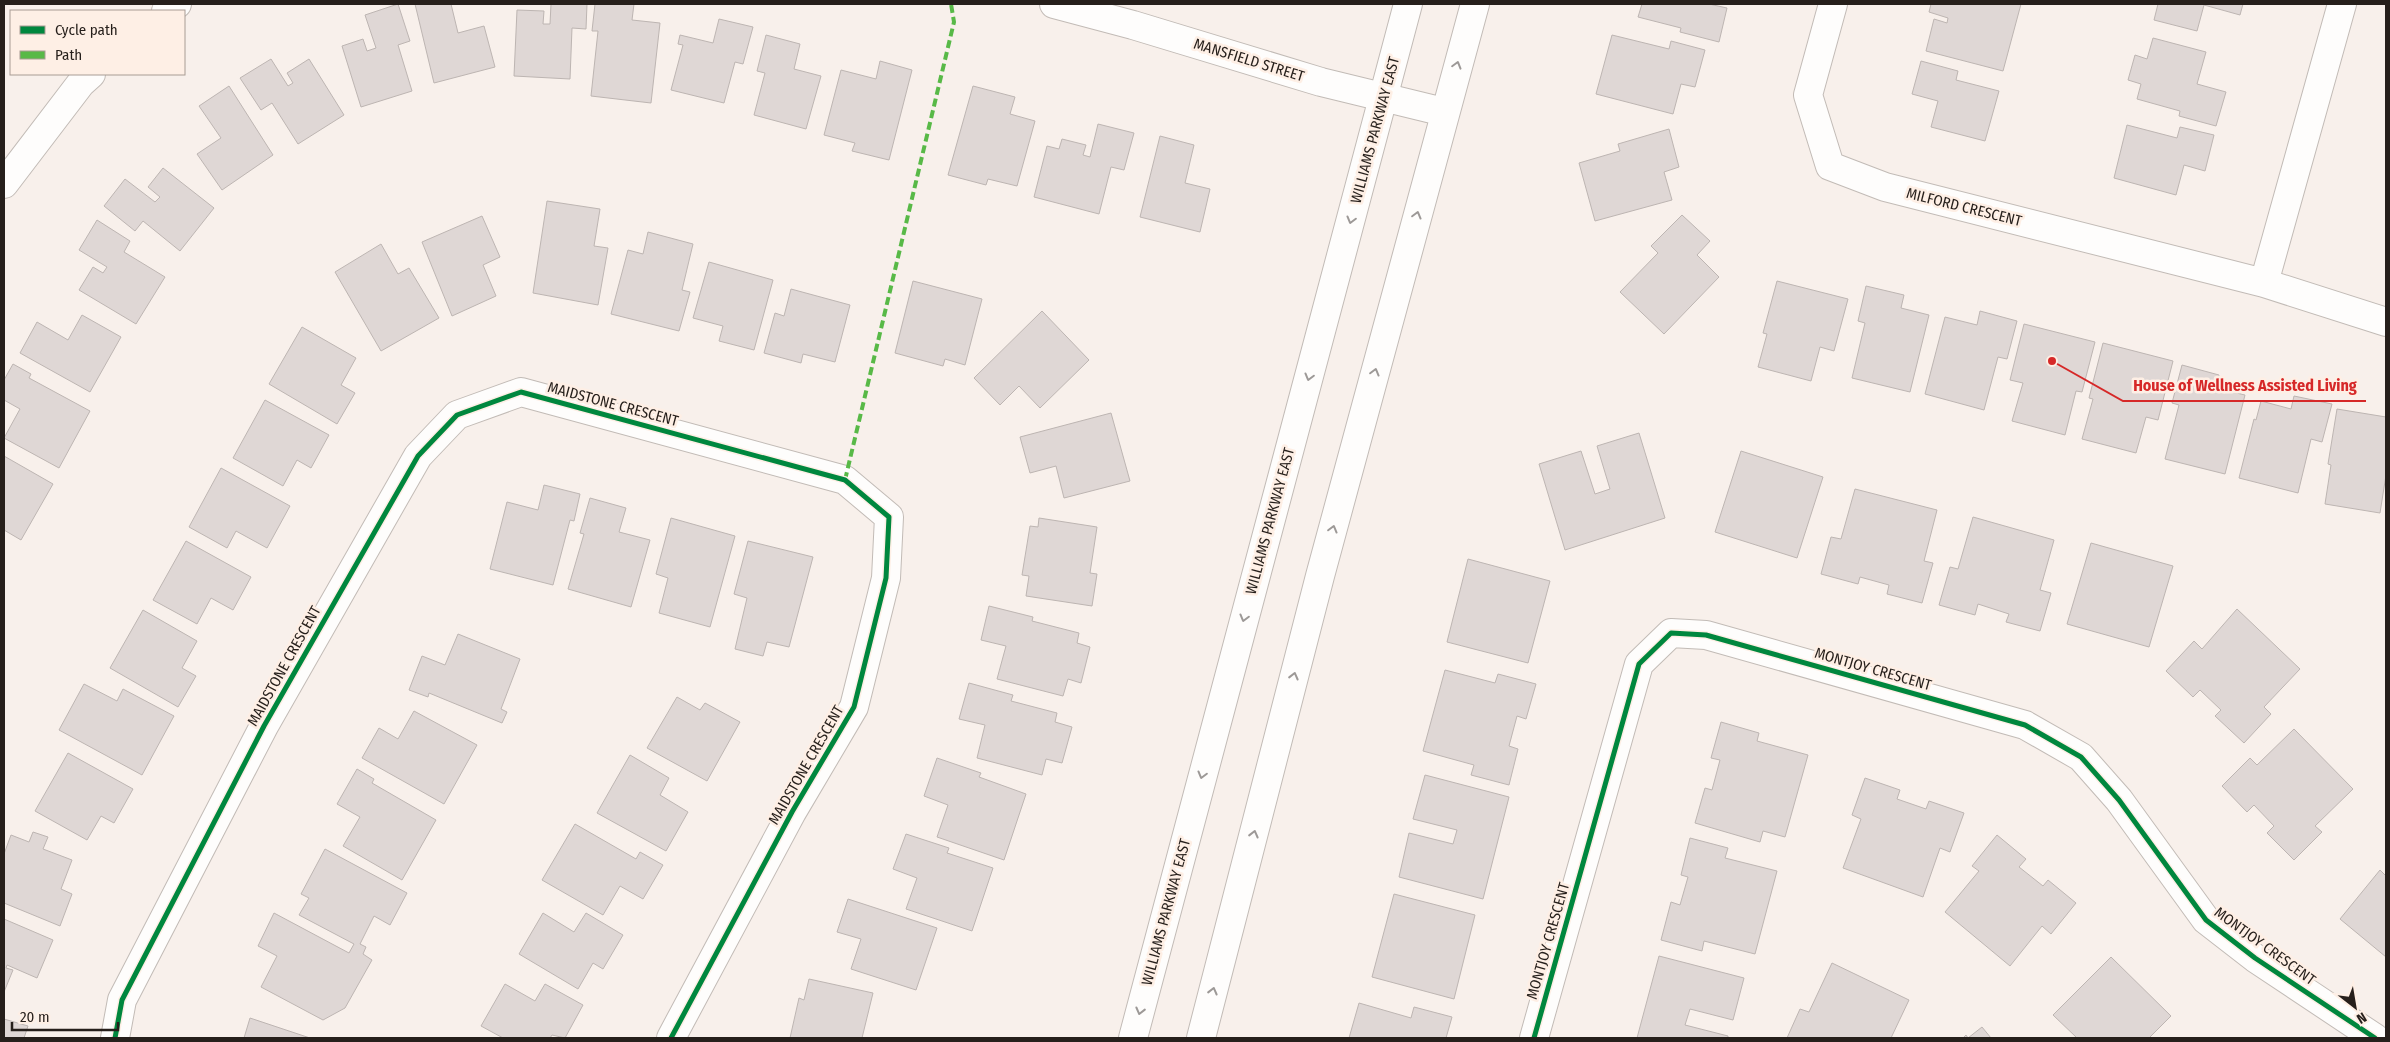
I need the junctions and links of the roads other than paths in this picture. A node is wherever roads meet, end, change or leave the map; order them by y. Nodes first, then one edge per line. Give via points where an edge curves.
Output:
1 (1054, 4) edge
2 (1408, 4) edge
3 (1474, 4) edge
4 (1833, 4) edge
5 (2342, 4) edge
6 (90, 75) edge
7 (1384, 97) junction
8 (1444, 112) junction
9 (4, 184) edge
10 (2264, 283) junction
11 (2386, 322) edge
12 (115, 1038) edge
13 (671, 1038) edge
14 (1133, 1038) edge
15 (1201, 1038) edge
16 (1534, 1038) edge
17 (2375, 1038) edge

1 - 7 street, MANSFIELD STREET via 1321,82
2 - 7 street, WILLIAMS PARKWAY EAST
8 -> 3 street
4 - 10 street, MILFORD CRESCENT via 1808,96 1830,166 1885,187
5 - 10 street
6 - 9 street
7 - 8 street, MANSFIELD STREET
7 -> 14 street, WILLIAMS PARKWAY EAST
15 -> 8 street
10 - 11 street, MILFORD CRESCENT
12 - 13 street, MAIDSTONE CRESCENT via 122,1000 260,735 418,456 457,415 521,392 846,480 889,517 886,578 854,707 792,812
16 - 17 street, MONTJOY CRESCENT via 1639,664 1670,633 1706,635 2025,725 2081,757 2120,800 2206,920 2255,958

